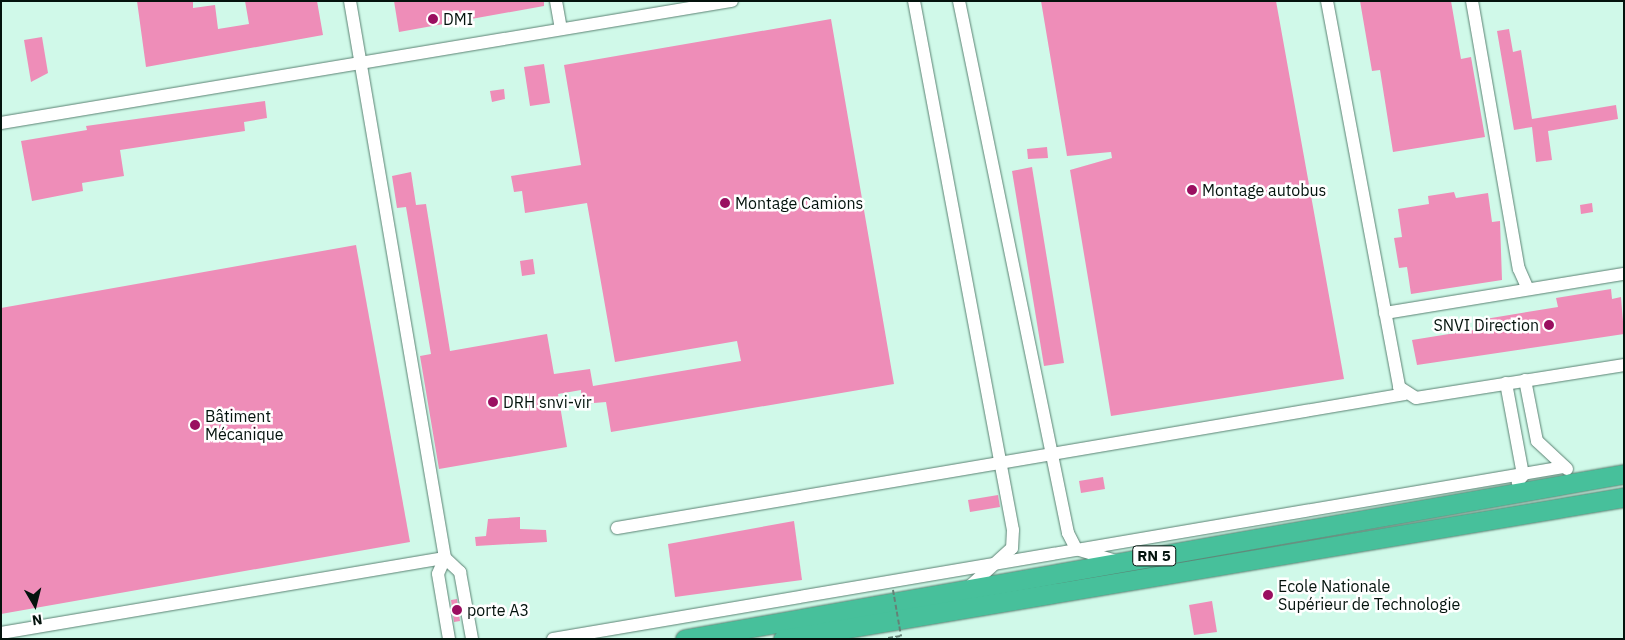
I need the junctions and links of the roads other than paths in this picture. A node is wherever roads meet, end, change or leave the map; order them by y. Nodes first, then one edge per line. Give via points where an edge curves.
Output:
1 (350, 1) edge
2 (556, 1) edge
3 (732, 1) edge
4 (914, 1) edge
5 (959, 1) edge
6 (1328, 1) edge
7 (1472, 1) edge
8 (561, 29) junction
9 (361, 64) junction
10 (1, 122) edge
11 (1624, 274) edge
12 (1528, 289) junction
13 (1385, 313) junction
14 (1624, 365) edge
15 (1526, 380) junction
16 (1506, 383) junction
17 (1405, 394) junction
18 (1050, 455) junction
19 (1002, 463) junction
20 (1564, 467) junction
21 (1624, 474) edge
22 (1523, 475) junction
23 (1583, 482) junction
24 (1511, 494) junction
25 (1624, 497) edge
26 (617, 528) dead end
27 (1076, 549) junction
28 (445, 558) junction
29 (1002, 562) junction
30 (1121, 562) junction
31 (966, 590) junction
32 (1, 633) edge
33 (449, 639) edge
34 (472, 639) edge
35 (553, 639) edge
36 (685, 639) edge
37 (783, 639) edge

1 - 9 lane
2 - 8 lane
3 - 8 lane
4 - 19 lane
5 - 18 lane
6 - 13 lane
7 - 12 lane via 1519,269
8 - 9 lane
9 - 10 lane
9 - 28 lane
11 - 12 lane
12 - 13 lane
13 - 17 lane via 1399,387
14 - 15 lane
15 - 16 lane
15 - 20 lane via 1537,441
16 - 17 lane via 1416,398
16 - 22 lane
17 - 18 lane
18 - 19 lane
18 - 27 lane via 1068,533
19 - 26 lane
19 - 29 lane via 1013,530 1012,548
20 - 22 lane
20 - 23 lane
21 - 23 highway, RN 5
22 - 24 lane
22 - 27 lane
23 - 24 highway, RN 5
24 - 30 highway, RN 5
25 - 37 highway, RN 5
27 - 29 lane
27 - 30 lane
28 - 32 lane
28 - 33 lane via 438,574
28 - 34 lane via 460,572
29 - 31 lane
29 - 35 lane
30 - 31 highway, RN 5
31 - 36 highway, RN 5

